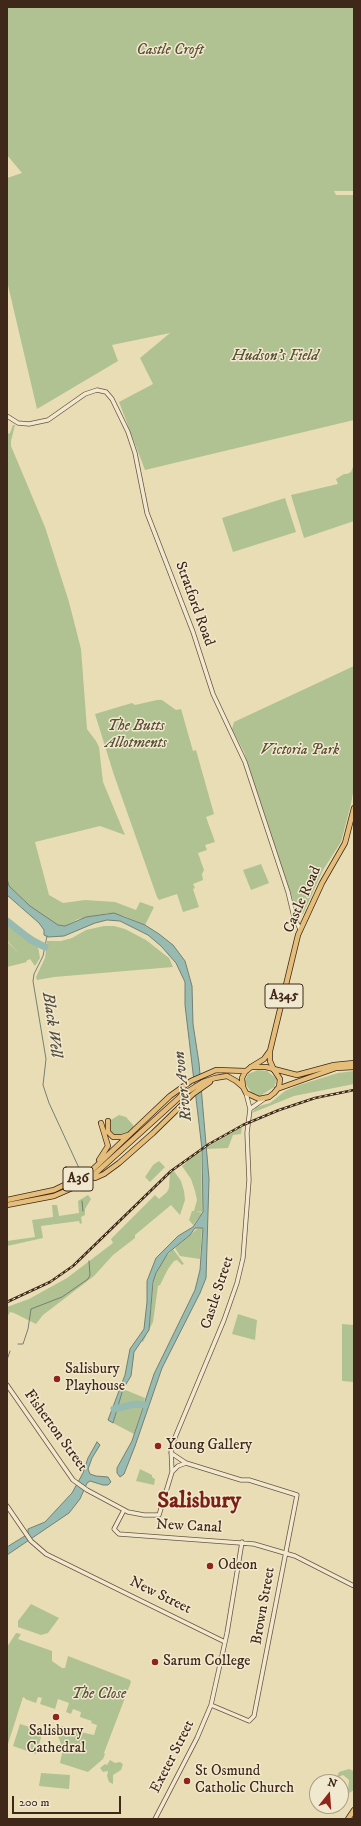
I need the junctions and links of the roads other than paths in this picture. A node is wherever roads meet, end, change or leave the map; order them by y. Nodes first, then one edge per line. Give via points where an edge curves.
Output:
1 (7, 416) edge
2 (354, 808) edge
3 (300, 929) junction
4 (270, 1051) junction
5 (354, 1063) edge
6 (251, 1067) junction
7 (354, 1067) edge
8 (274, 1070) junction
9 (246, 1071) junction
10 (204, 1084) junction
11 (243, 1087) junction
12 (277, 1090) junction
13 (246, 1093) junction
14 (265, 1098) junction
15 (250, 1109) junction
16 (108, 1121) dead end
17 (101, 1123) dead end
18 (135, 1131) junction
19 (90, 1179) junction
20 (77, 1180) junction
21 (7, 1200) edge
22 (7, 1205) edge
23 (7, 1385) edge
24 (171, 1452) junction
25 (186, 1462) junction
26 (172, 1472) junction
27 (7, 1506) edge
28 (124, 1510) junction
29 (242, 1542) junction
30 (285, 1552) junction
31 (354, 1586) edge
32 (219, 1639) junction
33 (225, 1642) junction
34 (224, 1648) junction
35 (211, 1705) junction
36 (354, 1810) edge
37 (155, 1819) edge
38 (348, 1819) edge

1 - 3 street, Stratford Road via 18,423 29,424 48,420 92,390 102,390 112,399 135,453 147,513 193,632 213,694 245,762
2 - 3 main road, Castle Road / A345 via 345,843
3 - 4 main road, Castle Road / A345
4 - 6 main road via 264,1059
4 - 8 main road, A345 via 270,1061
5 - 8 main road via 334,1065 297,1075
6 - 8 main road via 263,1066
6 - 9 main road
7 - 12 main road via 336,1068
8 - 12 main road via 280,1079
9 - 11 main road via 242,1078
9 - 18 main road, A36 via 225,1069 191,1081 170,1096
10 - 11 main road, A36 via 222,1076 232,1078
10 - 19 main road via 118,1163 104,1174
10 - 19 main road, A36 via 191,1088
11 - 13 main road
12 - 14 main road
13 - 14 main road via 253,1097
13 - 15 street, Castle Street
14 - 15 street
15 - 24 street, Castle Street via 247,1133 249,1180 245,1239 239,1276
16 - 18 main road via 108,1132 113,1137 126,1136
17 - 20 main road via 108,1142 107,1148 101,1158
18 - 20 main road, A36
19 - 22 main road, A36 via 54,1196
20 - 21 main road, A36 via 54,1190
23 - 28 street, Fisherton Street via 66,1472 84,1488
24 - 25 street
24 - 26 street
25 - 26 street
25 - 30 street, Brown Street via 297,1495
26 - 28 street, Fisherton Street via 159,1515 135,1514
27 - 32 street, New Street via 31,1541 46,1554
28 - 29 street, New Canal via 114,1529 119,1534
29 - 30 street, New Canal
29 - 33 street, Exeter Street
30 - 31 street, New Canal
30 - 35 street, Brown Street via 256,1713 251,1720 246,1720
32 - 33 street, New Street
32 - 34 street
33 - 34 street, Exeter Street
34 - 35 street, Exeter Street
35 - 37 street, Exeter Street
36 - 38 main road

